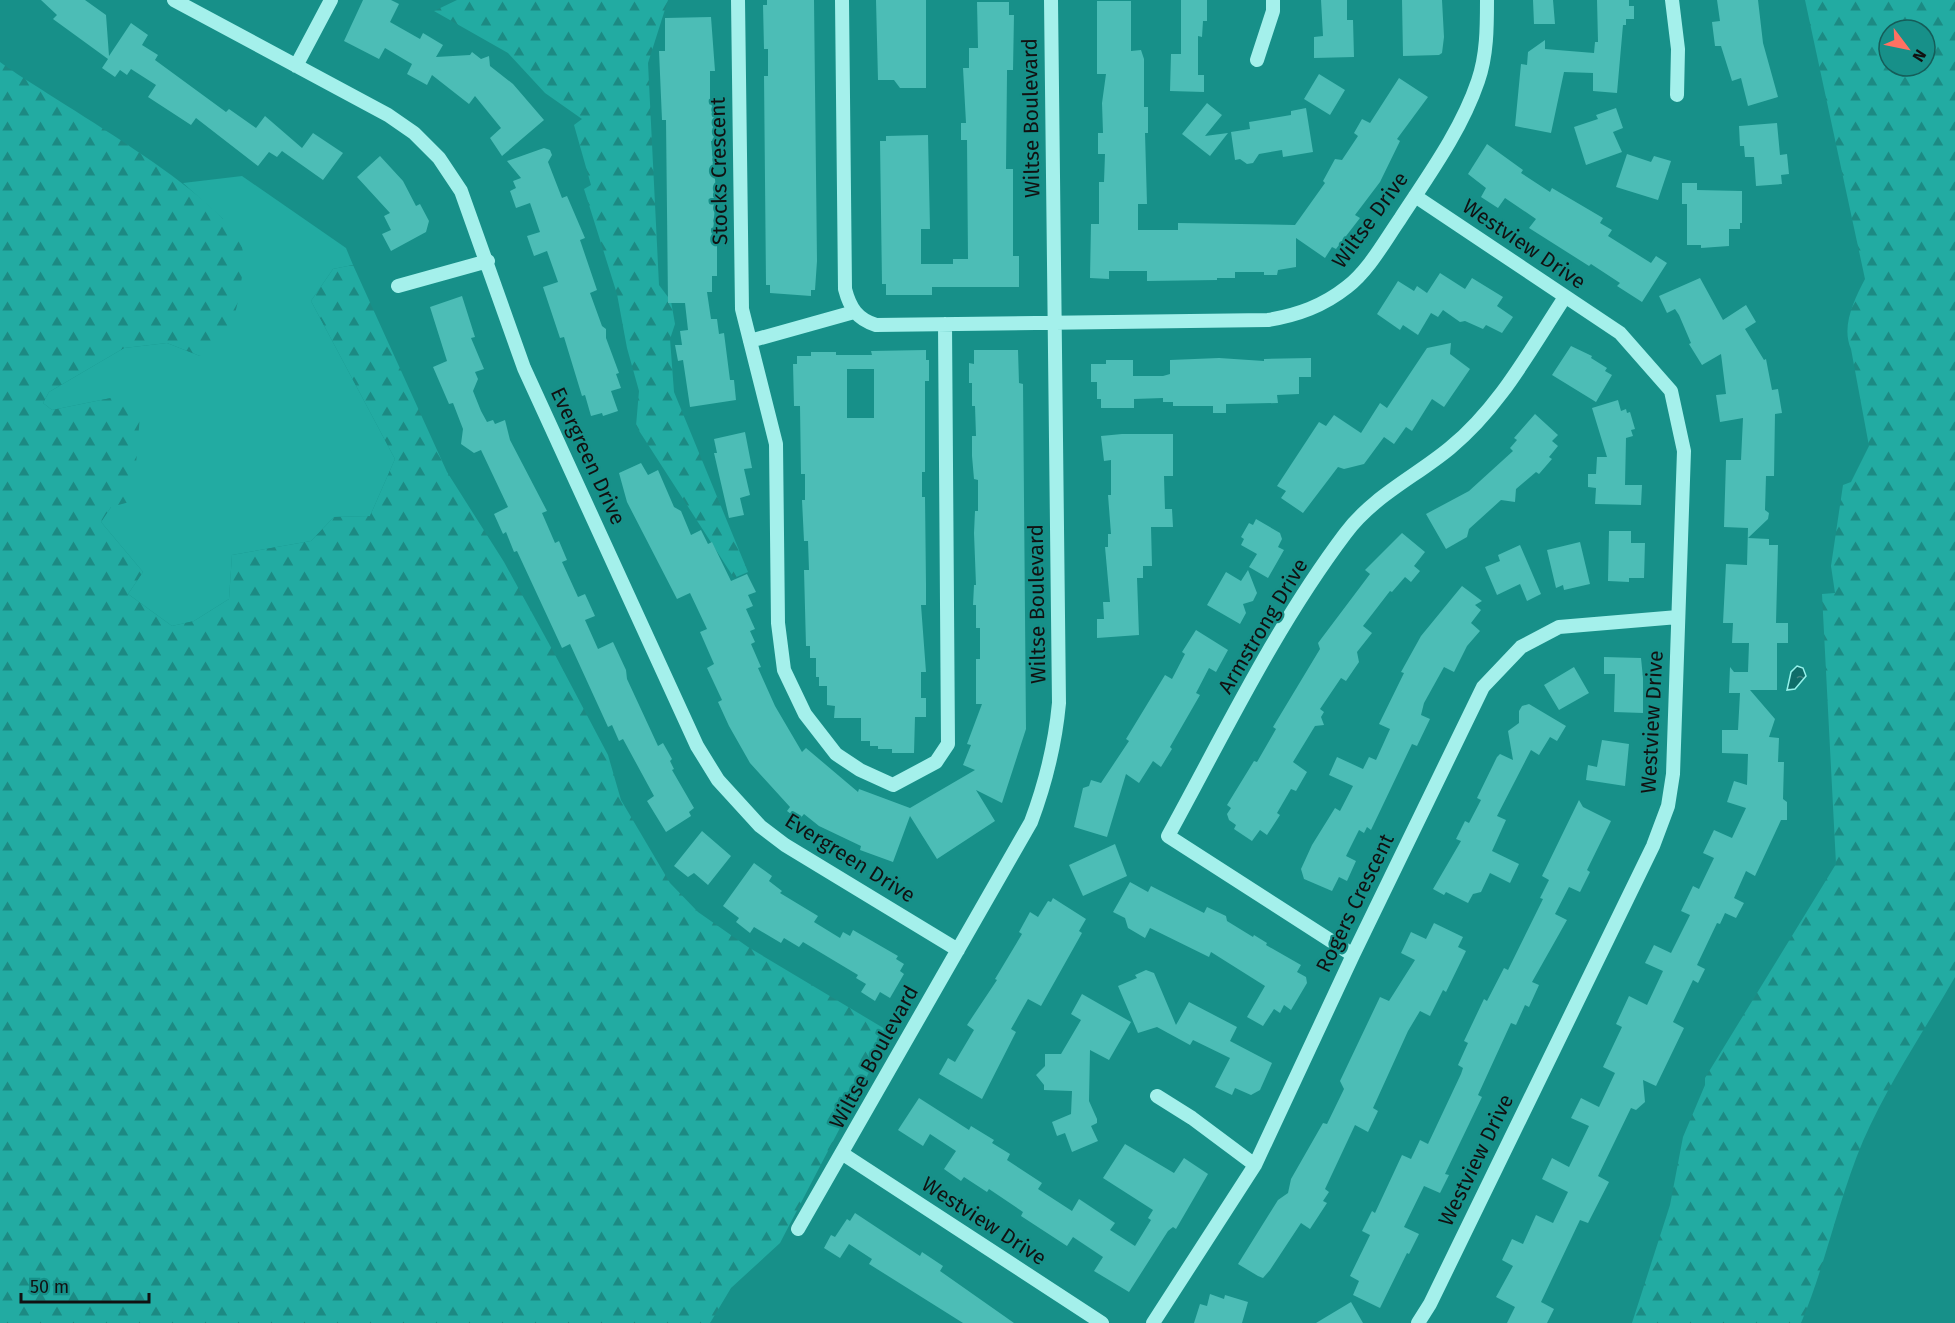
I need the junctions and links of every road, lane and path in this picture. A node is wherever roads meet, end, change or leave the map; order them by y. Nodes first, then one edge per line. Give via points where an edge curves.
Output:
1 (174, 0) edge
2 (331, 0) edge
3 (738, 0) edge
4 (842, 0) edge
5 (1051, 0) edge
6 (1273, 0) edge
7 (1487, 0) edge
8 (1672, 0) edge
9 (1257, 60) dead end
10 (296, 66) junction
11 (1677, 95) dead end
12 (1415, 196) junction
13 (488, 261) junction
14 (398, 286) dead end
15 (1565, 297) junction
16 (854, 312) junction
17 (1054, 322) junction
18 (945, 324) junction
19 (750, 341) junction
20 (1678, 617) junction
21 (958, 950) junction
22 (1353, 955) junction
23 (1156, 1096) dead end
24 (843, 1154) junction
25 (1255, 1165) junction
26 (798, 1229) dead end
27 (1102, 1323) edge
28 (1153, 1323) edge
29 (1418, 1323) edge

1 - 10 street, Evergreen Drive
2 - 10 street
3 - 19 street, Stocks Crescent via 742,309
4 - 16 street via 845,289
5 - 17 street, Wiltse Boulevard
6 - 9 street
7 - 12 street, Wiltse Drive via 1485,52 1479,79 1456,129
8 - 11 street via 1678,49
10 - 13 street, Evergreen Drive via 388,115 439,158 461,191
12 - 15 street, Westview Drive
12 - 17 street, Wiltse Drive via 1374,258 1349,286 1308,311 1268,320
13 - 14 street
13 - 21 street, Evergreen Drive via 524,368 697,746 718,780 741,808 785,845
15 - 20 street, Westview Drive via 1620,333 1671,390 1684,451
15 - 22 street, Armstrong Drive via 1492,408 1450,448 1376,501 1346,532 1278,634 1168,836
16 - 18 street via 876,325
16 - 19 street
17 - 18 street
17 - 21 street, Wiltse Boulevard via 1059,703 1056,740 1031,822
18 - 19 street, Stocks Crescent via 948,744 936,762 893,785 836,754 805,714 784,670 778,623 776,444
20 - 22 street, Rogers Crescent via 1559,627 1521,647 1483,687
20 - 29 street, Westview Drive via 1673,774 1668,806 1653,846
21 - 24 street, Wiltse Boulevard
22 - 25 street, Rogers Crescent
23 - 25 street
24 - 26 street
24 - 27 street, Westview Drive
25 - 28 street, Rogers Crescent

